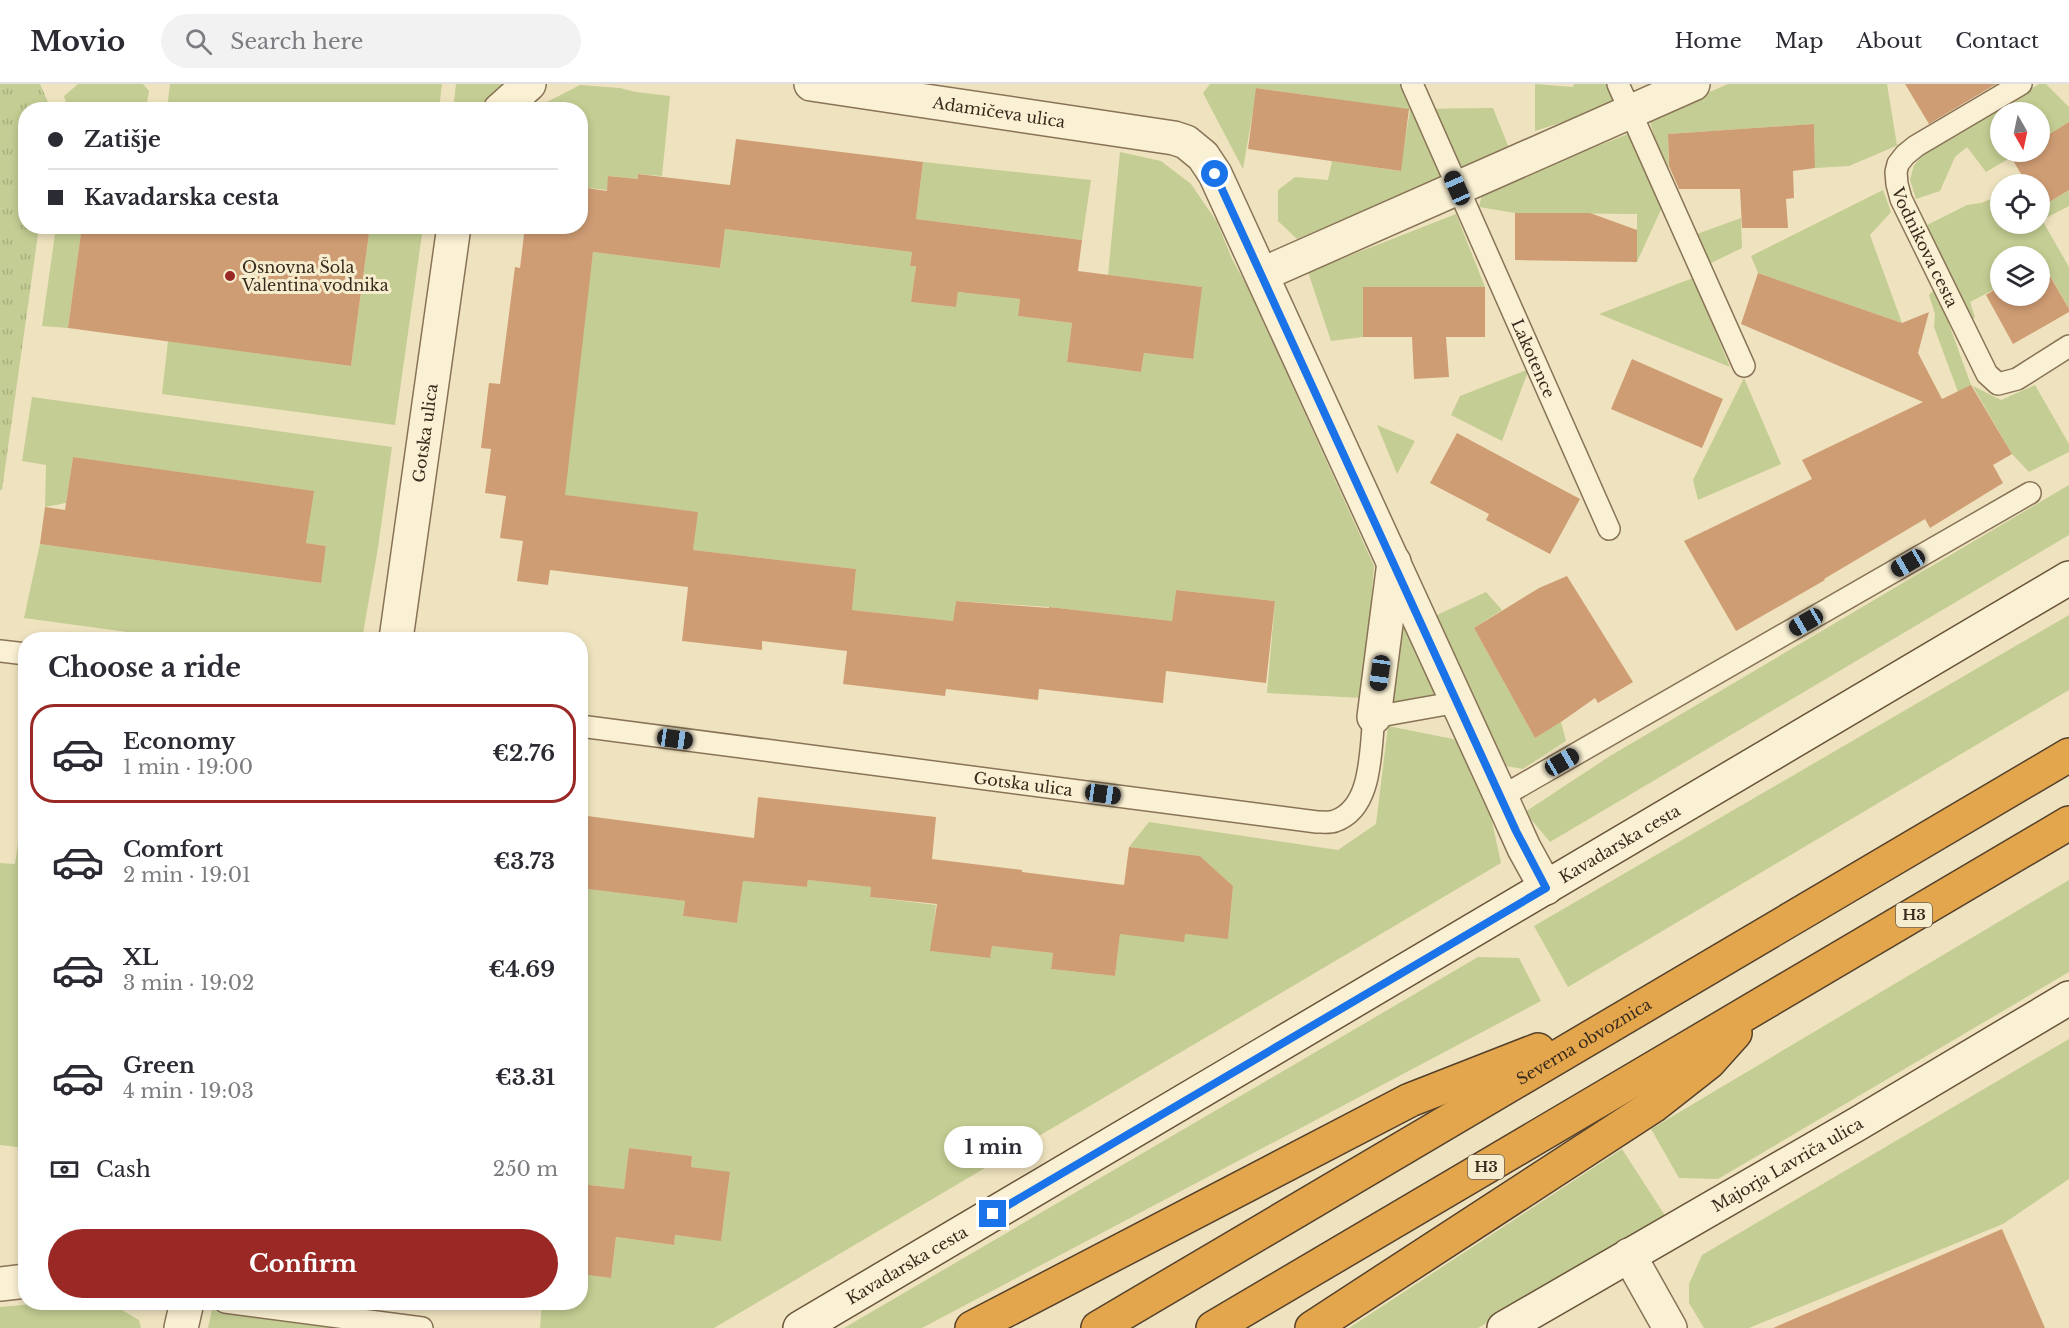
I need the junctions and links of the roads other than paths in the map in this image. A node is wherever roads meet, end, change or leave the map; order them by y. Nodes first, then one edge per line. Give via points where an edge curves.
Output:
1 (529, 84) edge
2 (811, 84) edge
3 (1412, 84) edge
4 (1694, 84) edge
5 (2021, 84) edge
6 (1625, 98) edge
7 (509, 102) edge
8 (1457, 188) junction
9 (453, 234) edge
10 (1263, 274) junction
11 (2069, 346) edge
12 (1744, 366) dead end
13 (2030, 493) dead end
14 (1609, 529) dead end
15 (1394, 562) junction
16 (2069, 578) edge
17 (397, 632) edge
18 (0, 651) edge
19 (18, 653) edge
20 (1458, 702) junction
21 (1374, 717) junction
22 (588, 727) edge
23 (2069, 756) edge
24 (1501, 797) junction
25 (2069, 823) edge
26 (1546, 888) junction
27 (2069, 998) edge
28 (1758, 1006) junction
29 (1632, 1013) junction
30 (1629, 1255) junction
31 (18, 1282) edge
32 (0, 1284) edge
33 (185, 1310) edge
34 (286, 1310) edge
35 (181, 1328) edge
36 (422, 1328) edge
37 (800, 1328) edge
38 (972, 1328) edge
39 (1098, 1328) edge
40 (1213, 1328) edge
41 (1312, 1328) edge
42 (1504, 1328) edge
43 (1670, 1328) edge

1 - 7 street
2 - 10 street, Adamičeva ulica via 1131,130 1186,142 1203,156 1215,174
3 - 8 lane, Lakotence
4 - 6 street
5 - 11 lane, Vodnikova cesta via 1916,146 1898,164 1897,184 1987,374 1998,384 2017,379
6 - 8 street
6 - 12 lane
8 - 10 street
8 - 14 lane, Lakotence
9 - 17 street, Gotska ulica
10 - 15 street
13 - 24 lane
15 - 20 street
15 - 21 street
16 - 26 street, Kavadarska cesta
18 - 19 lane
20 - 21 lane
20 - 24 street
21 - 22 lane, Gotska ulica via 1366,782 1357,806 1335,821 1317,822
23 - 29 highway, Severna obvoznica
24 - 26 street
25 - 28 highway, H3
26 - 37 street, Kavadarska cesta
27 - 30 street, Majorja Lavriča ulica
28 - 40 highway, H3
28 - 41 highway via 1708,1062 1653,1106
29 - 38 highway via 1410,1100
29 - 39 highway, Severna obvoznica
30 - 42 street, Majorja Lavriča ulica
30 - 43 street
31 - 32 street
33 - 35 street
34 - 36 lane

